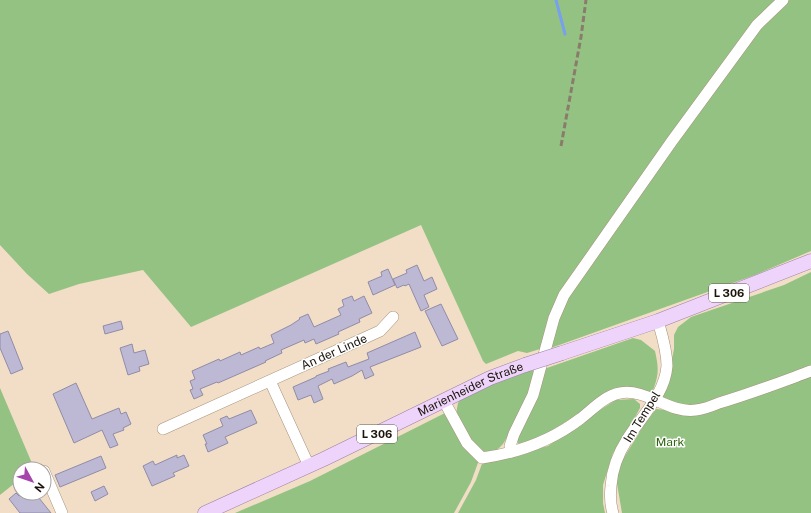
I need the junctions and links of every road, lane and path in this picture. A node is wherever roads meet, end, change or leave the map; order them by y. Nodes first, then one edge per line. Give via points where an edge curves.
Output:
1 (783, 0) edge
2 (811, 261) edge
3 (393, 317) dead end
4 (658, 321) junction
5 (811, 371) edge
6 (270, 381) junction
7 (654, 400) junction
8 (444, 401) junction
9 (163, 429) dead end
10 (511, 452) junction
11 (309, 466) junction
12 (52, 490) edge
13 (62, 513) edge
14 (205, 513) edge
15 (613, 513) edge

1 - 10 street via 757,25 564,295 554,318 533,395 514,434
2 - 4 main road, Marienheider Straße / L 306
3 - 6 street, An der Linde via 380,331
4 - 7 street, Im Tempel via 666,352 666,366 664,379
4 - 8 main road, Marienheider Straße / L 306, bridge via 490,378
5 - 7 street via 739,398 696,410 673,408
6 - 9 street, An der Linde
6 - 11 street
7 - 10 street via 629,392 619,393 595,406 555,435
7 - 15 street, Im Tempel via 628,438 616,462 610,494
8 - 10 street via 467,443 482,458
8 - 11 main road, Marienheider Straße / L 306
11 - 14 main road, Marienheider Straße / L 306
12 - 13 street

